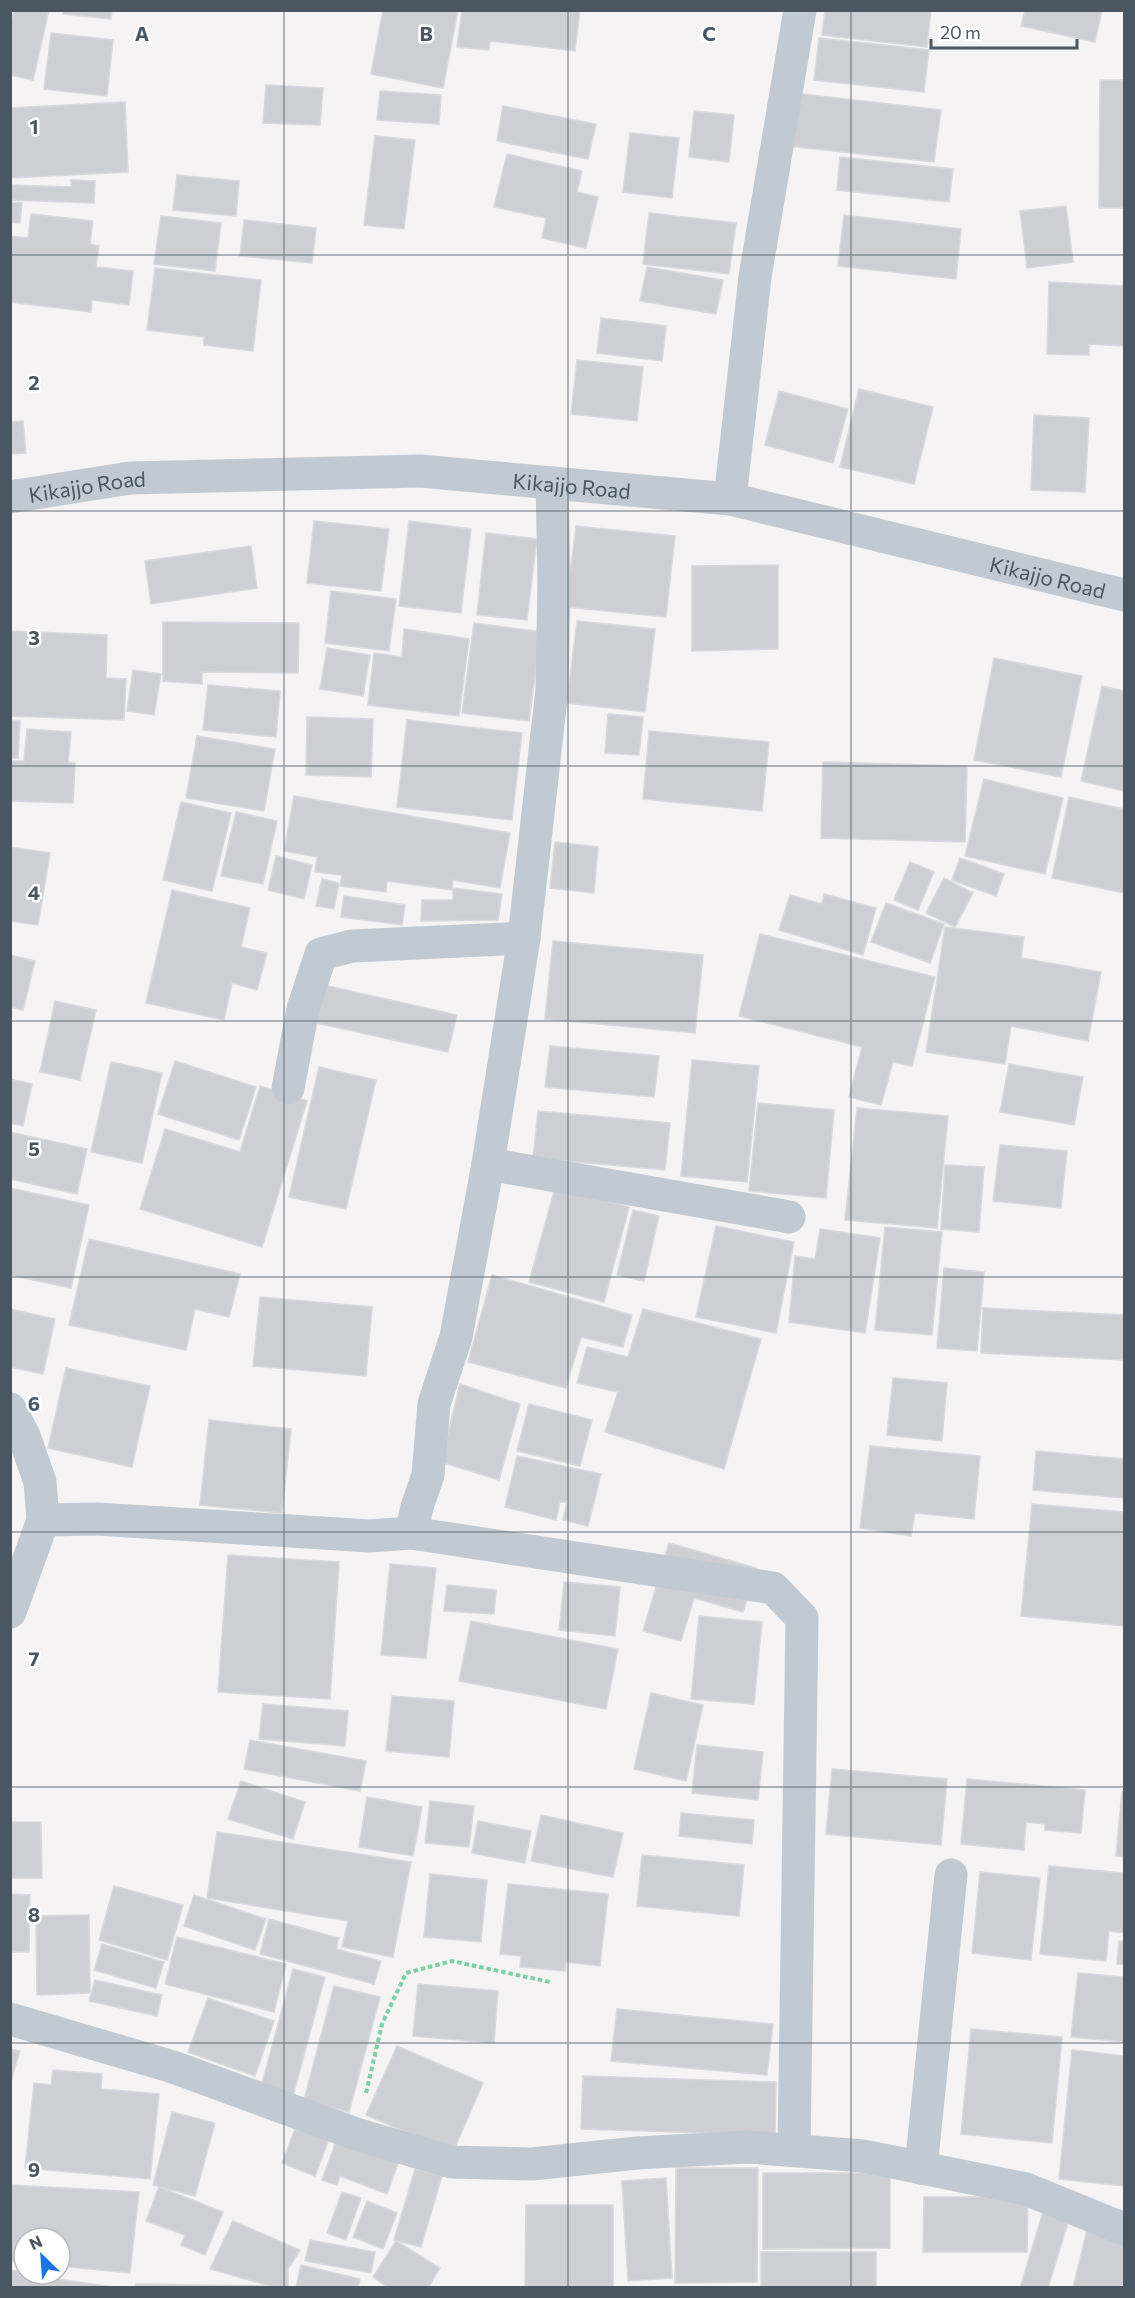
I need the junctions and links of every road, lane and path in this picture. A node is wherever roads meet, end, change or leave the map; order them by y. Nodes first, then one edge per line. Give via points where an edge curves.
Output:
1 (800, 10) edge
2 (552, 483) junction
3 (10, 497) edge
4 (730, 499) junction
5 (1125, 595) edge
6 (524, 938) junction
7 (288, 1088) dead end
8 (488, 1164) junction
9 (789, 1217) dead end
10 (10, 1409) edge
11 (43, 1520) junction
12 (411, 1533) junction
13 (10, 1612) edge
14 (951, 1875) dead end
15 (550, 1982) dead end
16 (10, 2019) edge
17 (356, 2134) junction
18 (794, 2150) junction
19 (921, 2168) junction
20 (1125, 2229) edge

1 - 4 street via 755,277
2 - 3 street, Kikajjo Road via 420,471 130,478
2 - 4 street, Kikajjo Road
2 - 6 street via 552,689
4 - 5 street, Kikajjo Road
6 - 7 street via 352,946 321,954 303,1008
6 - 8 street
8 - 9 street
8 - 12 street via 456,1337 434,1404 428,1475
10 - 11 street via 40,1482
11 - 12 street via 97,1519 370,1536
11 - 13 street
12 - 18 street via 774,1588 802,1618
14 - 19 street
15 - 17 path via 452,1961 406,1973 382,2024
16 - 17 street via 173,2067
17 - 18 street via 451,2162 532,2164 748,2147
18 - 19 street via 863,2156
19 - 20 street via 1026,2189

